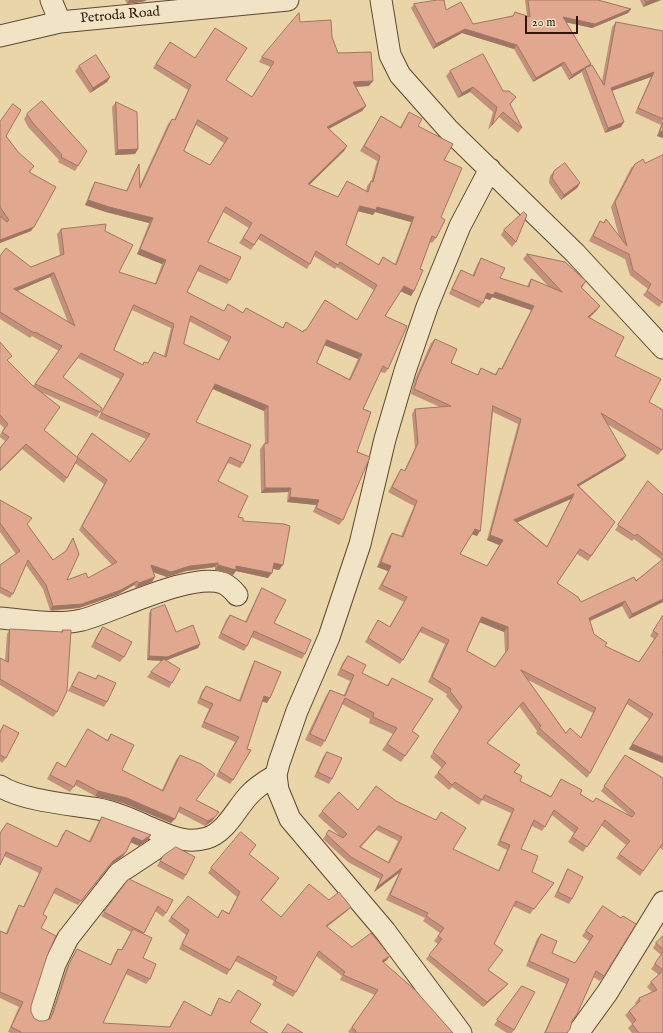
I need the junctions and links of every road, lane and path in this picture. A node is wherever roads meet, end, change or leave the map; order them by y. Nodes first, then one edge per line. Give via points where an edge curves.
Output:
1 (51, 0) edge
2 (288, 0) edge
3 (381, 0) edge
4 (60, 22) junction
5 (0, 36) edge
6 (490, 169) junction
7 (663, 348) edge
8 (237, 594) dead end
9 (0, 618) edge
10 (276, 775) junction
11 (0, 786) edge
12 (172, 838) junction
13 (663, 902) edge
14 (39, 1014) dead end
15 (461, 1033) edge
16 (578, 1033) edge

1 - 4 street
2 - 4 street, Petroda Road
3 - 6 street via 390,55 400,75 448,129
4 - 5 street, Petroda Road
6 - 7 street via 575,253
6 - 10 street via 460,226 427,307 385,439 360,544 329,637 297,711
8 - 9 street via 223,584 200,582 162,592 82,620 54,622
10 - 12 street via 250,793 214,835 188,840
10 - 15 street via 278,790 290,819 385,932
11 - 12 street via 21,794 116,814
12 - 14 street via 119,873 68,938 55,964
13 - 16 street via 607,993

